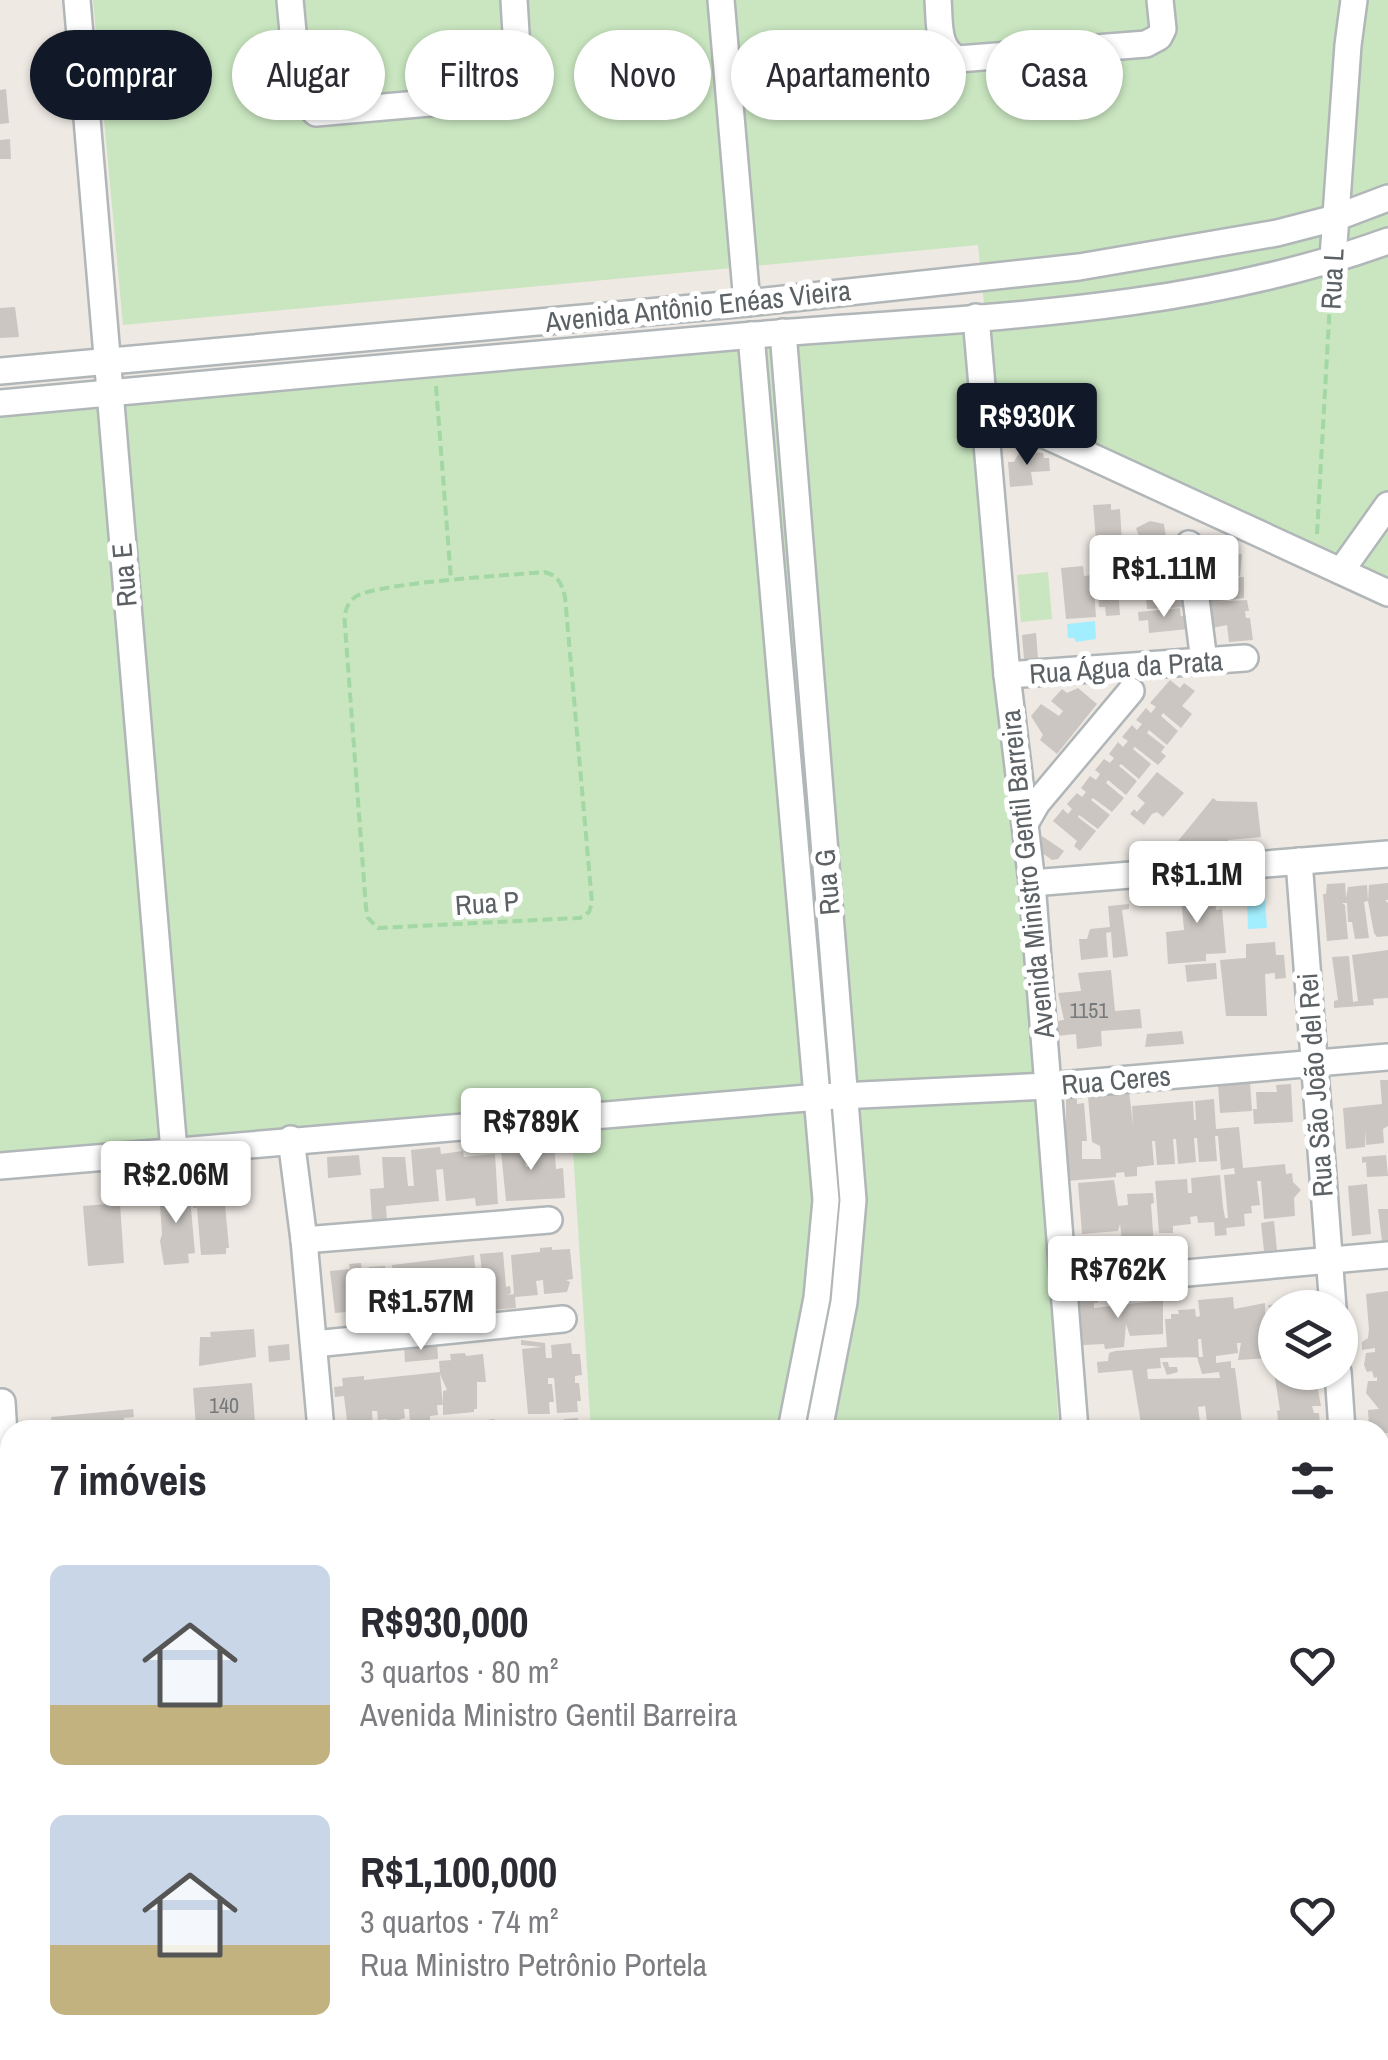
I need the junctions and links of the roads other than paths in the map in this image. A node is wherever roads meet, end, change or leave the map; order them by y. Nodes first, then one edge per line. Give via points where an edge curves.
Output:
1 (77, 0) edge
2 (290, 0) edge
3 (514, 0) edge
4 (721, 0) edge
5 (938, 0) edge
6 (1160, 0) edge
7 (1354, 0) edge
8 (1388, 198) edge
9 (1335, 218) junction
10 (1388, 241) edge
11 (1333, 258) junction
12 (747, 303) junction
13 (976, 318) junction
14 (784, 332) junction
15 (751, 335) junction
16 (106, 362) junction
17 (0, 372) edge
18 (108, 393) junction
19 (0, 403) edge
20 (984, 407) junction
21 (1388, 505) edge
22 (1189, 544) dead end
23 (1341, 571) junction
24 (1388, 593) edge
25 (1245, 658) dead end
26 (1204, 661) junction
27 (1006, 675) junction
28 (1131, 691) dead end
29 (1026, 822) junction
30 (1388, 854) edge
31 (1299, 862) junction
32 (1032, 883) junction
33 (1388, 1057) edge
34 (1312, 1063) junction
35 (1048, 1086) junction
36 (832, 1096) junction
37 (291, 1140) junction
38 (174, 1151) junction
39 (0, 1166) edge
40 (549, 1220) dead end
41 (304, 1240) junction
42 (1388, 1255) edge
43 (1329, 1260) junction
44 (1063, 1284) junction
45 (1332, 1290) edge
46 (563, 1319) dead end
47 (314, 1344) junction
48 (1339, 1390) edge
49 (320, 1420) edge
50 (793, 1420) edge
51 (821, 1420) edge
52 (1074, 1420) edge
53 (1341, 1420) edge

1 - 16 street, Rua E
2 - 3 street via 299,97 316,113 509,96 519,82
4 - 12 street
5 - 6 street via 942,45 958,59 1146,44 1163,28
7 - 9 street, Rua L
8 - 9 street, Avenida Antônio Enéas Vieira
9 - 11 street, Rua L
9 - 12 street, Avenida Antônio Enéas Vieira via 1079,267
10 - 11 street, Avenida Antônio Enéas Vieira
11 - 13 street, Avenida Antônio Enéas Vieira via 1138,303
12 - 16 street, Avenida Antônio Enéas Vieira
13 - 14 street, Avenida Antônio Enéas Vieira
13 - 20 street, Avenida Ministro Gentil Barreira
14 - 15 street, Avenida Antônio Enéas Vieira
14 - 36 street, Rua G
15 - 18 street, Avenida Antônio Enéas Vieira
15 - 36 street, Rua G
16 - 17 street, Avenida Antônio Enéas Vieira
16 - 18 street, Rua E
18 - 19 street, Avenida Antônio Enéas Vieira
18 - 38 street, Rua E
20 - 23 street
20 - 27 street, Avenida Ministro Gentil Barreira
21 - 23 street
22 - 26 street
23 - 24 street
25 - 26 street, Rua Água da Prata
26 - 27 street, Rua Água da Prata
27 - 29 street, Avenida Ministro Gentil Barreira
28 - 29 street
29 - 32 street, Avenida Ministro Gentil Barreira
30 - 31 street
31 - 32 street
31 - 34 street, Rua São João del Rei
32 - 35 street, Avenida Ministro Gentil Barreira
33 - 34 street, Rua Ceres
34 - 35 street, Rua Ceres
34 - 43 street, Rua São João del Rei
35 - 36 street, Rua Ceres
35 - 44 street, Avenida Ministro Gentil Barreira
36 - 37 street, Rua Ceres
36 - 50 street, Rua G via 817,1298
36 - 51 street, Rua G via 854,1200 844,1302
37 - 38 street, Rua Ceres
37 - 41 street
38 - 39 street, Rua Ceres
40 - 41 street
41 - 47 street
42 - 43 street
43 - 44 street
43 - 45 street, Rua São João del Rei
44 - 52 street, Avenida Ministro Gentil Barreira
46 - 47 street
47 - 49 street
48 - 53 street

